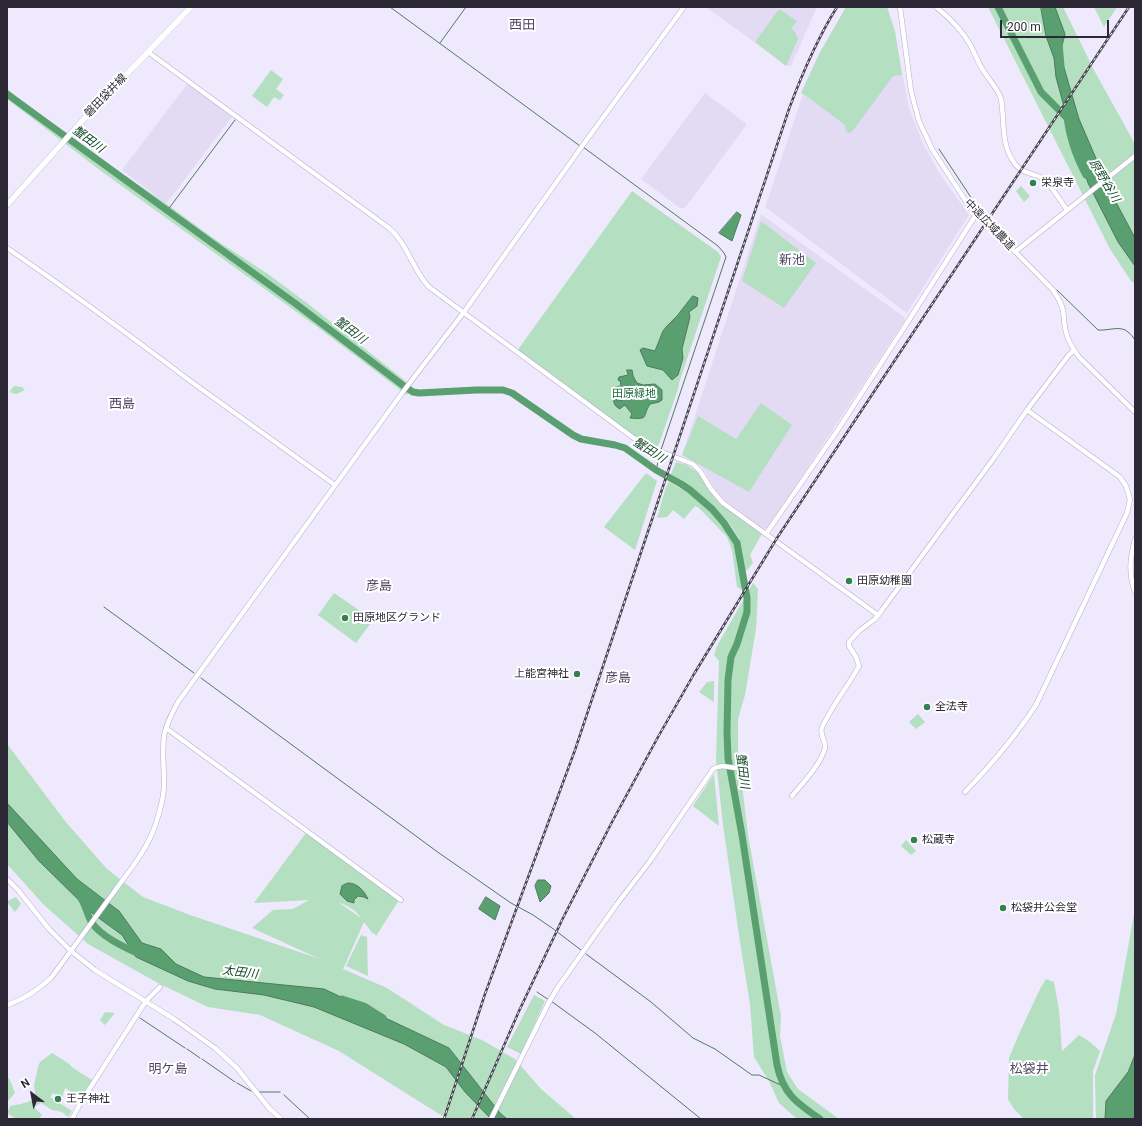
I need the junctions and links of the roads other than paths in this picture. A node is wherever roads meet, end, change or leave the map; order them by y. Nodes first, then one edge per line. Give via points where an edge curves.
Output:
1 (191, 7) edge
2 (684, 7) edge
3 (900, 7) edge
4 (936, 7) edge
5 (148, 52) junction
6 (1135, 156) edge
7 (7, 205) edge
8 (1067, 210) junction
9 (977, 214) junction
10 (7, 248) edge
11 (1015, 252) junction
12 (464, 312) junction
13 (1074, 350) junction
14 (1027, 410) junction
15 (1135, 412) edge
16 (336, 485) junction
17 (766, 534) junction
18 (1135, 539) edge
19 (1135, 592) edge
20 (878, 616) junction
21 (166, 728) junction
22 (736, 768) dead end
23 (965, 792) dead end
24 (792, 796) dead end
25 (7, 879) edge
26 (401, 900) dead end
27 (71, 951) junction
28 (160, 987) dead end
29 (146, 1001) junction
30 (7, 1005) edge
31 (72, 1119) edge
32 (281, 1119) edge
33 (491, 1119) edge

1 - 5 main road, 磐田袋井線
2 - 12 street
3 - 9 street, 中遠広域農道 via 911,91 919,121 932,149 962,196
4 - 8 street via 951,19 965,36 1000,96 1005,141 1016,166 1024,172 1044,178
5 - 7 main road, 磐田袋井線
5 - 12 street via 389,228 399,238 424,281
6 - 8 street
8 - 11 street
9 - 11 street, 中遠広域農道
9 - 17 street via 839,428
10 - 16 street
11 - 13 street, 中遠広域農道 via 1057,296 1063,310 1067,337
12 - 16 street
12 - 17 street via 645,445 693,464 723,503
13 - 14 street
13 - 15 street, 中遠広域農道
14 - 20 street
14 - 23 street via 1120,477 1130,499 1126,513 1036,705 1002,752
16 - 21 street via 178,702
17 - 20 street
18 - 19 street via 1130,559 1130,576
20 - 24 street via 849,642 858,666 822,728 825,743 823,755
21 - 26 street
21 - 27 street via 163,754 164,785 160,812 151,836
22 - 33 street via 720,766 713,769 558,987
25 - 27 street
27 - 29 street via 94,970
27 - 30 street via 51,978 26,997
28 - 29 street
29 - 31 street
29 - 32 street via 223,1054

